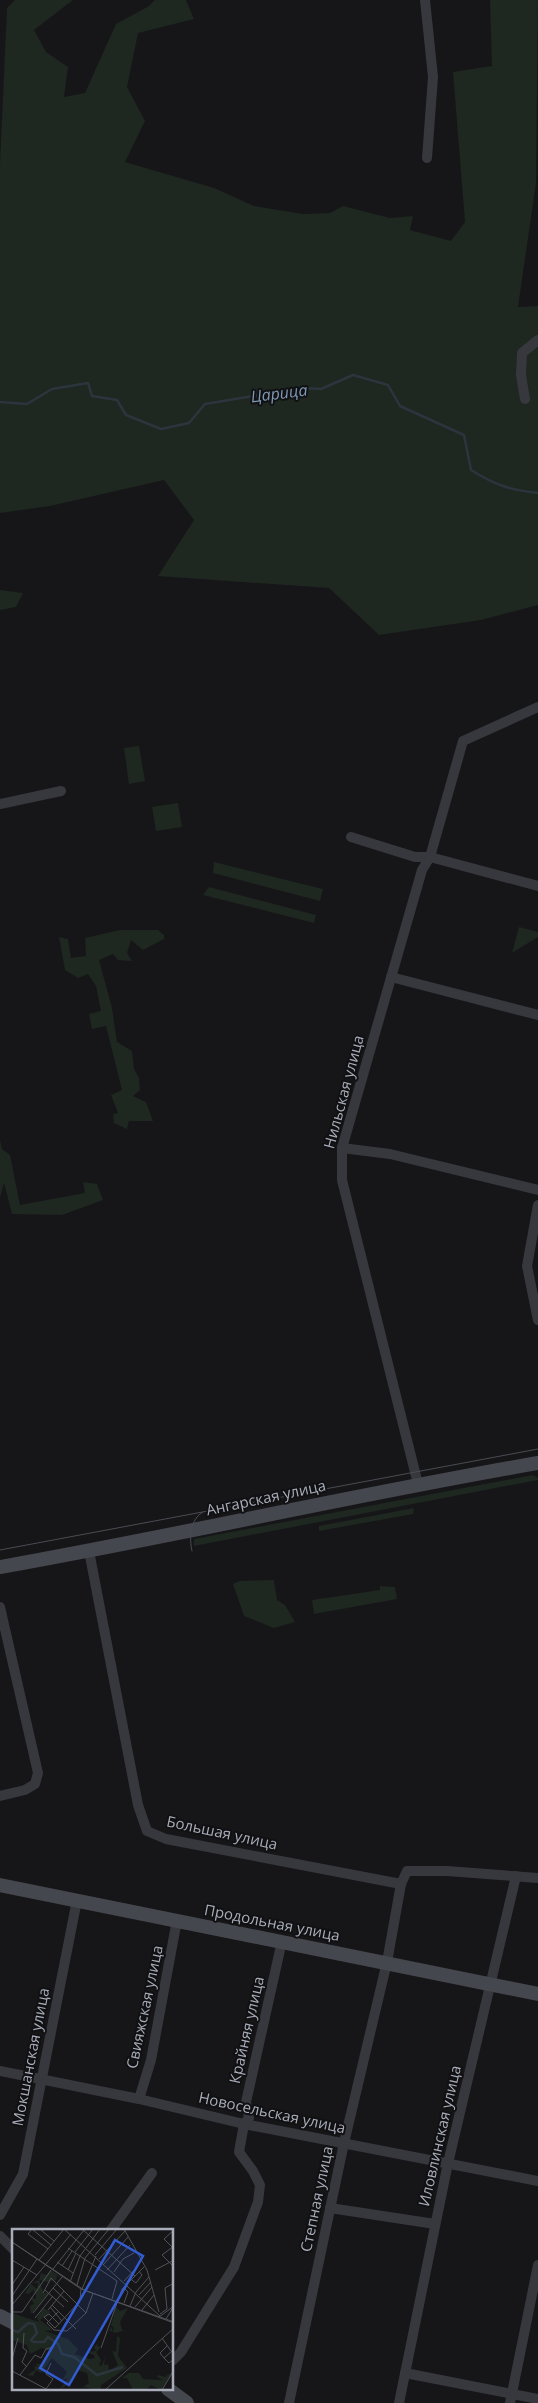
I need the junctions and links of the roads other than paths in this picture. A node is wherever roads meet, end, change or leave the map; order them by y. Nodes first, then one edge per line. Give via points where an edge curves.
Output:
1 (425, 0) edge
2 (427, 158) dead end
3 (538, 340) edge
4 (525, 399) dead end
5 (538, 707) edge
6 (61, 791) dead end
7 (0, 804) edge
8 (351, 837) dead end
9 (430, 857) junction
10 (538, 886) edge
11 (391, 977) junction
12 (538, 1015) edge
13 (342, 1148) junction
14 (538, 1190) edge
15 (538, 1205) edge
16 (538, 1320) edge
17 (538, 1463) edge
18 (418, 1484) junction
19 (89, 1551) junction
20 (0, 1567) edge
21 (0, 1606) edge
22 (0, 1796) edge
23 (516, 1876) junction
24 (538, 1878) edge
25 (0, 1884) edge
26 (401, 1884) junction
27 (77, 1900) junction
28 (177, 1920) junction
29 (282, 1941) junction
30 (387, 1962) junction
31 (492, 1983) junction
32 (538, 1994) edge
33 (0, 2071) edge
34 (43, 2080) junction
35 (139, 2099) junction
36 (244, 2124) junction
37 (344, 2143) junction
38 (448, 2163) junction
39 (152, 2173) dead end
40 (538, 2181) edge
41 (330, 2208) junction
42 (0, 2215) edge
43 (435, 2224) junction
44 (112, 2229) edge
45 (0, 2236) edge
46 (12, 2248) edge
47 (538, 2265) edge
48 (0, 2316) edge
49 (12, 2322) edge
50 (174, 2359) edge
51 (405, 2373) junction
52 (169, 2390) edge
53 (511, 2399) edge
54 (538, 2400) edge
55 (188, 2403) edge
56 (289, 2403) edge
57 (399, 2403) edge

1 - 2 street via 433,77
3 - 4 street via 522,353
5 - 9 street, Нильская улица via 463,741
6 - 7 street
8 - 9 street via 415,857
9 - 10 street
9 - 11 street, Нильская улица via 422,870
11 - 12 street
11 - 13 street, Нильская улица
13 - 14 street via 390,1154
13 - 18 street, Нильская улица via 342,1180
15 - 16 street via 527,1266
17 - 18 main road, Ангарская улица
18 - 19 main road, Ангарская улица
19 - 20 main road, Ангарская улица
19 - 26 street, Большая улица via 138,1806 147,1831 166,1839
21 - 22 street via 38,1773 35,1784
23 - 24 street
23 - 26 street via 407,1871
23 - 31 street, Иловлинская улица
25 - 27 main road, Продольная улица
26 - 30 street, Степная улица
27 - 28 main road, Продольная улица
27 - 34 street, Мокшанская улица
28 - 29 main road, Продольная улица
28 - 35 street, Свияжская улица via 151,2060
29 - 30 main road, Продольная улица
29 - 36 street, Крайняя улица via 246,2102 249,2118
30 - 31 main road, Продольная улица
30 - 37 street, Степная улица
31 - 32 main road, Продольная улица
31 - 38 street, Иловлинская улица
33 - 34 street, Новосельская улица
34 - 35 street, Новосельская улица
34 - 42 street, Мокшанская улица via 22,2174
35 - 36 street, Новосельская улица
36 - 37 street, Новосельская улица
36 - 50 street, Крайняя улица via 239,2152 260,2185 258,2202 234,2267
37 - 38 street, Новосельская улица
37 - 41 street, Степная улица
38 - 40 street, Новосельская улица
38 - 43 street, Иловлинская улица
39 - 44 street
41 - 43 street
41 - 56 street, Степная улица
43 - 51 street, Иловлинская улица
45 - 46 street
47 - 53 street
48 - 49 main road
51 - 53 street
51 - 57 street, Иловлинская улица
52 - 55 main road
53 - 54 street

